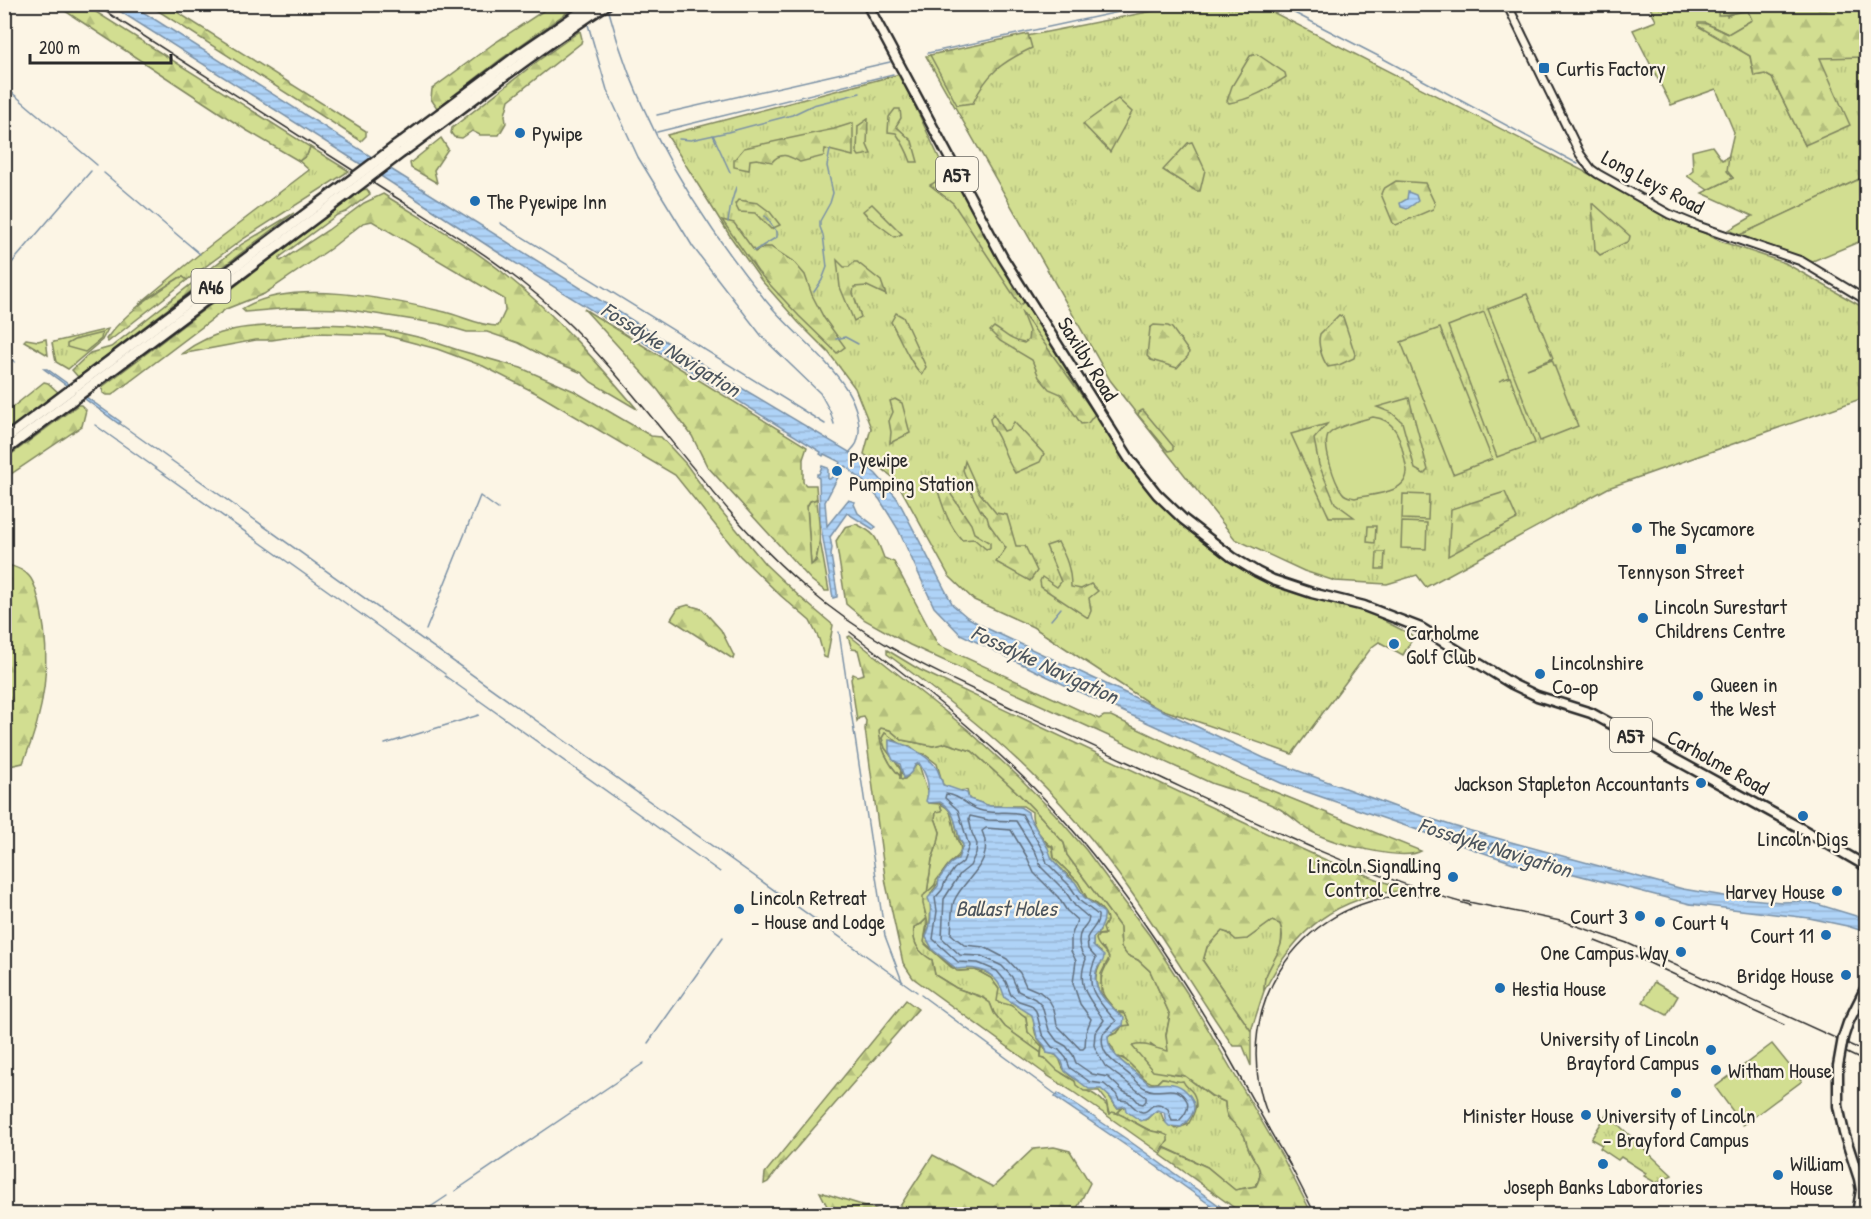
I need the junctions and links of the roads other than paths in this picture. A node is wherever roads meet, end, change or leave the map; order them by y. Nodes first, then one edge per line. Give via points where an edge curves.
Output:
1 (593, 4) edge
2 (607, 4) edge
3 (867, 4) edge
4 (1507, 4) edge
5 (572, 23) junction
6 (1866, 300) edge
7 (71, 397) junction
8 (4, 440) edge
9 (4, 451) edge
10 (1390, 615) joint
11 (1866, 866) edge
12 (1866, 987) edge
13 (1854, 1162) junction
14 (1866, 1182) edge
15 (1866, 1208) edge
16 (1858, 1215) edge

1 - 5 highway, A46
2 - 5 highway, A46
3 - 10 main road, Saxilby Road / A57 via 989,236 1123,450 1150,486 1203,536 1257,572 1312,593
4 - 6 street, Long Leys Road via 1591,169 1681,219 1803,262
5 - 7 highway, A46, bridge via 507,63 399,150
7 - 8 highway, A46
7 - 9 highway, A46
10 - 11 main road, Carholme Road / A57 via 1430,633 1527,692 1591,713
12 - 13 main road, bridge via 1843,1038 1839,1066 1838,1106
13 - 14 main road
13 - 16 main road via 1861,1190
15 - 16 main road

